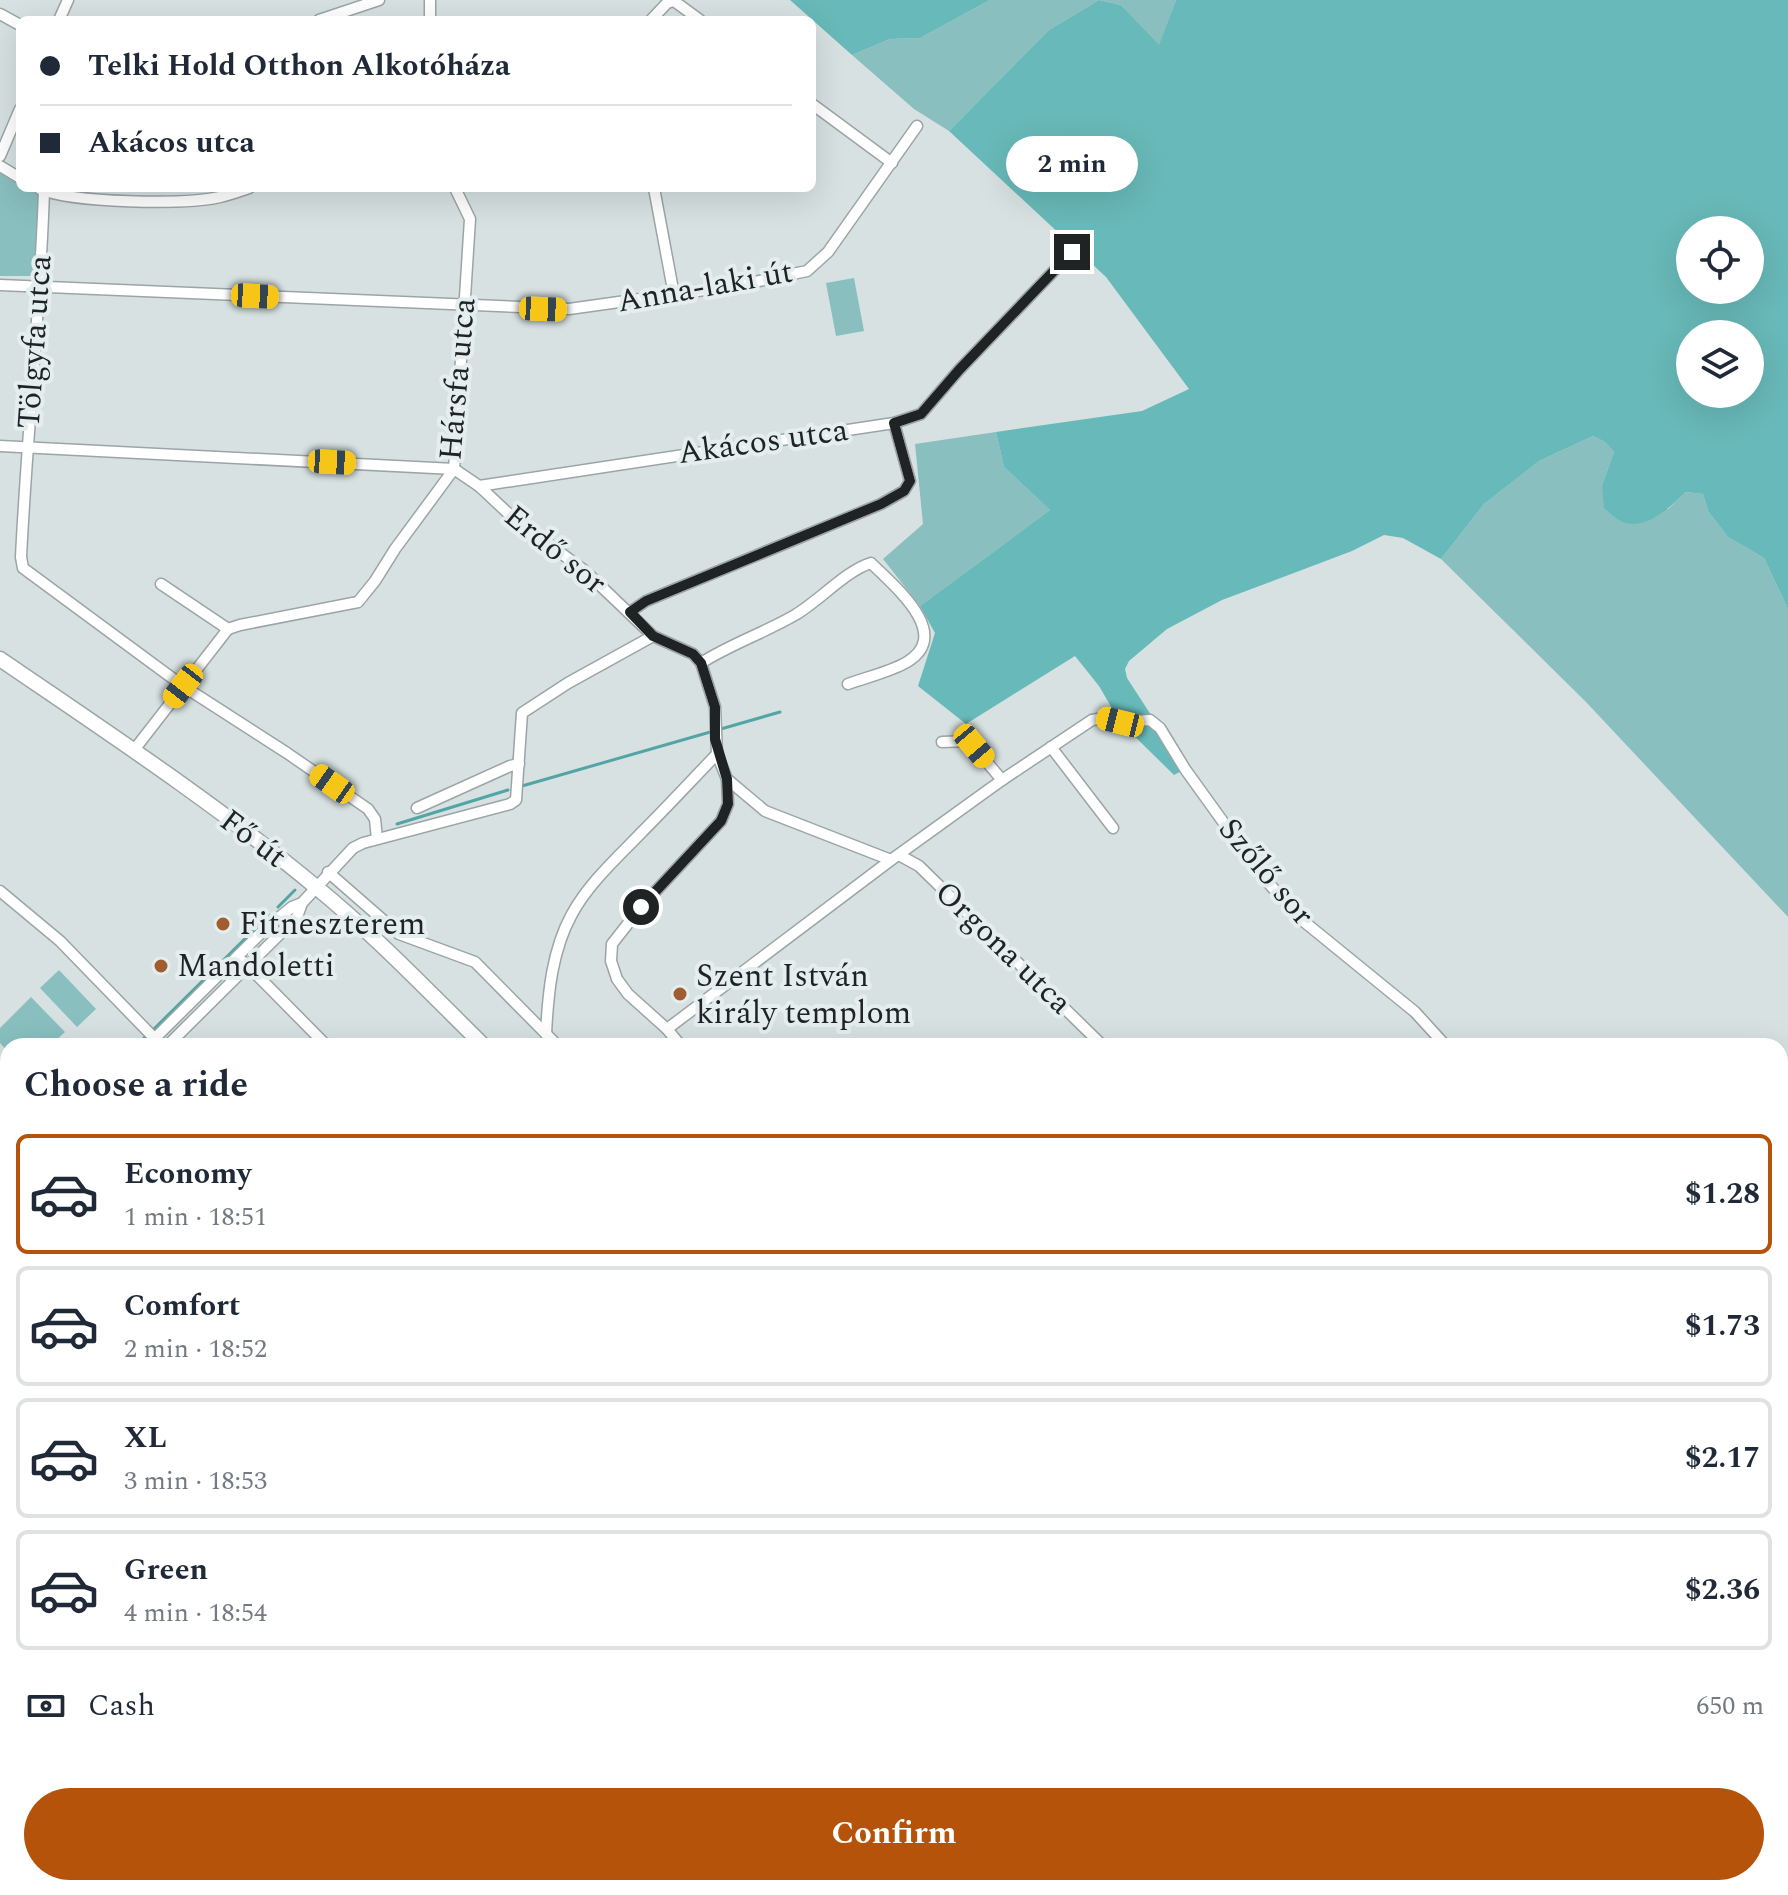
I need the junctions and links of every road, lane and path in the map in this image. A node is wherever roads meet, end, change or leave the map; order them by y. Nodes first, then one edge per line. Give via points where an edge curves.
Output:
1 (379, 0) edge
2 (674, 1) edge
3 (331, 16) edge
4 (655, 16) edge
5 (695, 16) edge
6 (816, 107) edge
7 (16, 118) edge
8 (917, 126) dead end
9 (0, 156) edge
10 (892, 163) junction
11 (41, 192) edge
12 (52, 192) edge
13 (236, 192) edge
14 (457, 192) edge
15 (655, 192) edge
16 (1072, 252) dead end
17 (0, 285) edge
18 (41, 286) junction
19 (674, 295) junction
20 (466, 306) junction
21 (894, 423) junction
22 (0, 446) edge
23 (27, 446) junction
24 (454, 469) junction
25 (479, 486) junction
26 (161, 584) dead end
27 (630, 612) junction
28 (228, 629) junction
29 (653, 636) junction
30 (0, 659) edge
31 (701, 663) junction
32 (848, 684) dead end
33 (183, 686) junction
34 (942, 742) dead end
35 (1051, 747) junction
36 (134, 750) junction
37 (717, 754) junction
38 (519, 764) junction
39 (727, 779) junction
40 (1002, 780) junction
41 (417, 808) dead end
42 (1113, 828) dead end
43 (377, 839) junction
44 (895, 858) junction
45 (328, 872) junction
46 (316, 886) junction
47 (0, 891) edge
48 (302, 903) junction
49 (238, 956) junction
50 (247, 964) junction
51 (667, 1029) junction
52 (546, 1034) junction
53 (152, 1038) edge
54 (163, 1038) edge
55 (165, 1038) edge
56 (319, 1038) edge
57 (476, 1038) edge
58 (550, 1038) edge
59 (674, 1038) edge
60 (1095, 1038) edge
61 (1439, 1038) edge

1 - 3 street
2 - 4 street
2 - 5 street
6 - 10 street
7 - 9 street
8 - 10 street, Anna-laki út
10 - 19 street, Anna-laki út via 828,252 807,271
11 - 18 street, Tölgyfa utca
12 - 13 street via 90,199 187,201
14 - 20 street, Hársfa utca via 470,219
15 - 19 street
16 - 21 street, Akácos utca via 921,414
17 - 18 street, Anna-laki út
18 - 20 street, Anna-laki út
18 - 23 street, Tölgyfa utca
19 - 20 street, Anna-laki út via 569,309
20 - 24 street, Hársfa utca
21 - 25 street, Akácos utca
21 - 27 street via 910,481 904,491
22 - 23 street
23 - 24 street
23 - 33 street, Tölgyfa utca via 23,568
24 - 25 street, Erdő sor
24 - 28 street, Hársfa utca via 358,602
25 - 27 street, Erdő sor
26 - 28 street
27 - 29 street, Erdő sor
28 - 33 street
29 - 31 street
29 - 38 street via 522,713
30 - 36 main road, Fő út
31 - 32 street via 797,614 857,567 871,563 922,619 925,634 920,651 907,662
31 - 37 street via 715,707
33 - 36 street
33 - 43 street, Tölgyfa utca via 368,809
34 - 40 street via 969,741
35 - 40 street
35 - 42 street
35 - 61 street, Szőlő sor via 1092,720 1150,720 1262,876 1302,920 1415,1012
36 - 46 main road, Fő út
37 - 39 street
37 - 52 street via 595,881 571,916 551,978
38 - 41 street
38 - 43 street via 518,794 510,804
39 - 44 street, Orgona utca via 765,811
39 - 51 street via 728,804 721,821 612,944 617,979
40 - 44 street
43 - 45 street via 353,848
44 - 51 street
44 - 60 street, Orgona utca via 919,866
45 - 46 street
45 - 52 street, Fő út via 399,934 475,962
46 - 48 street
46 - 57 main road, Fő út
47 - 53 street via 70,950
48 - 49 street
48 - 50 street via 297,917
49 - 50 street
49 - 54 street
50 - 55 street
50 - 56 street
51 - 59 street
52 - 58 street, Fő út

